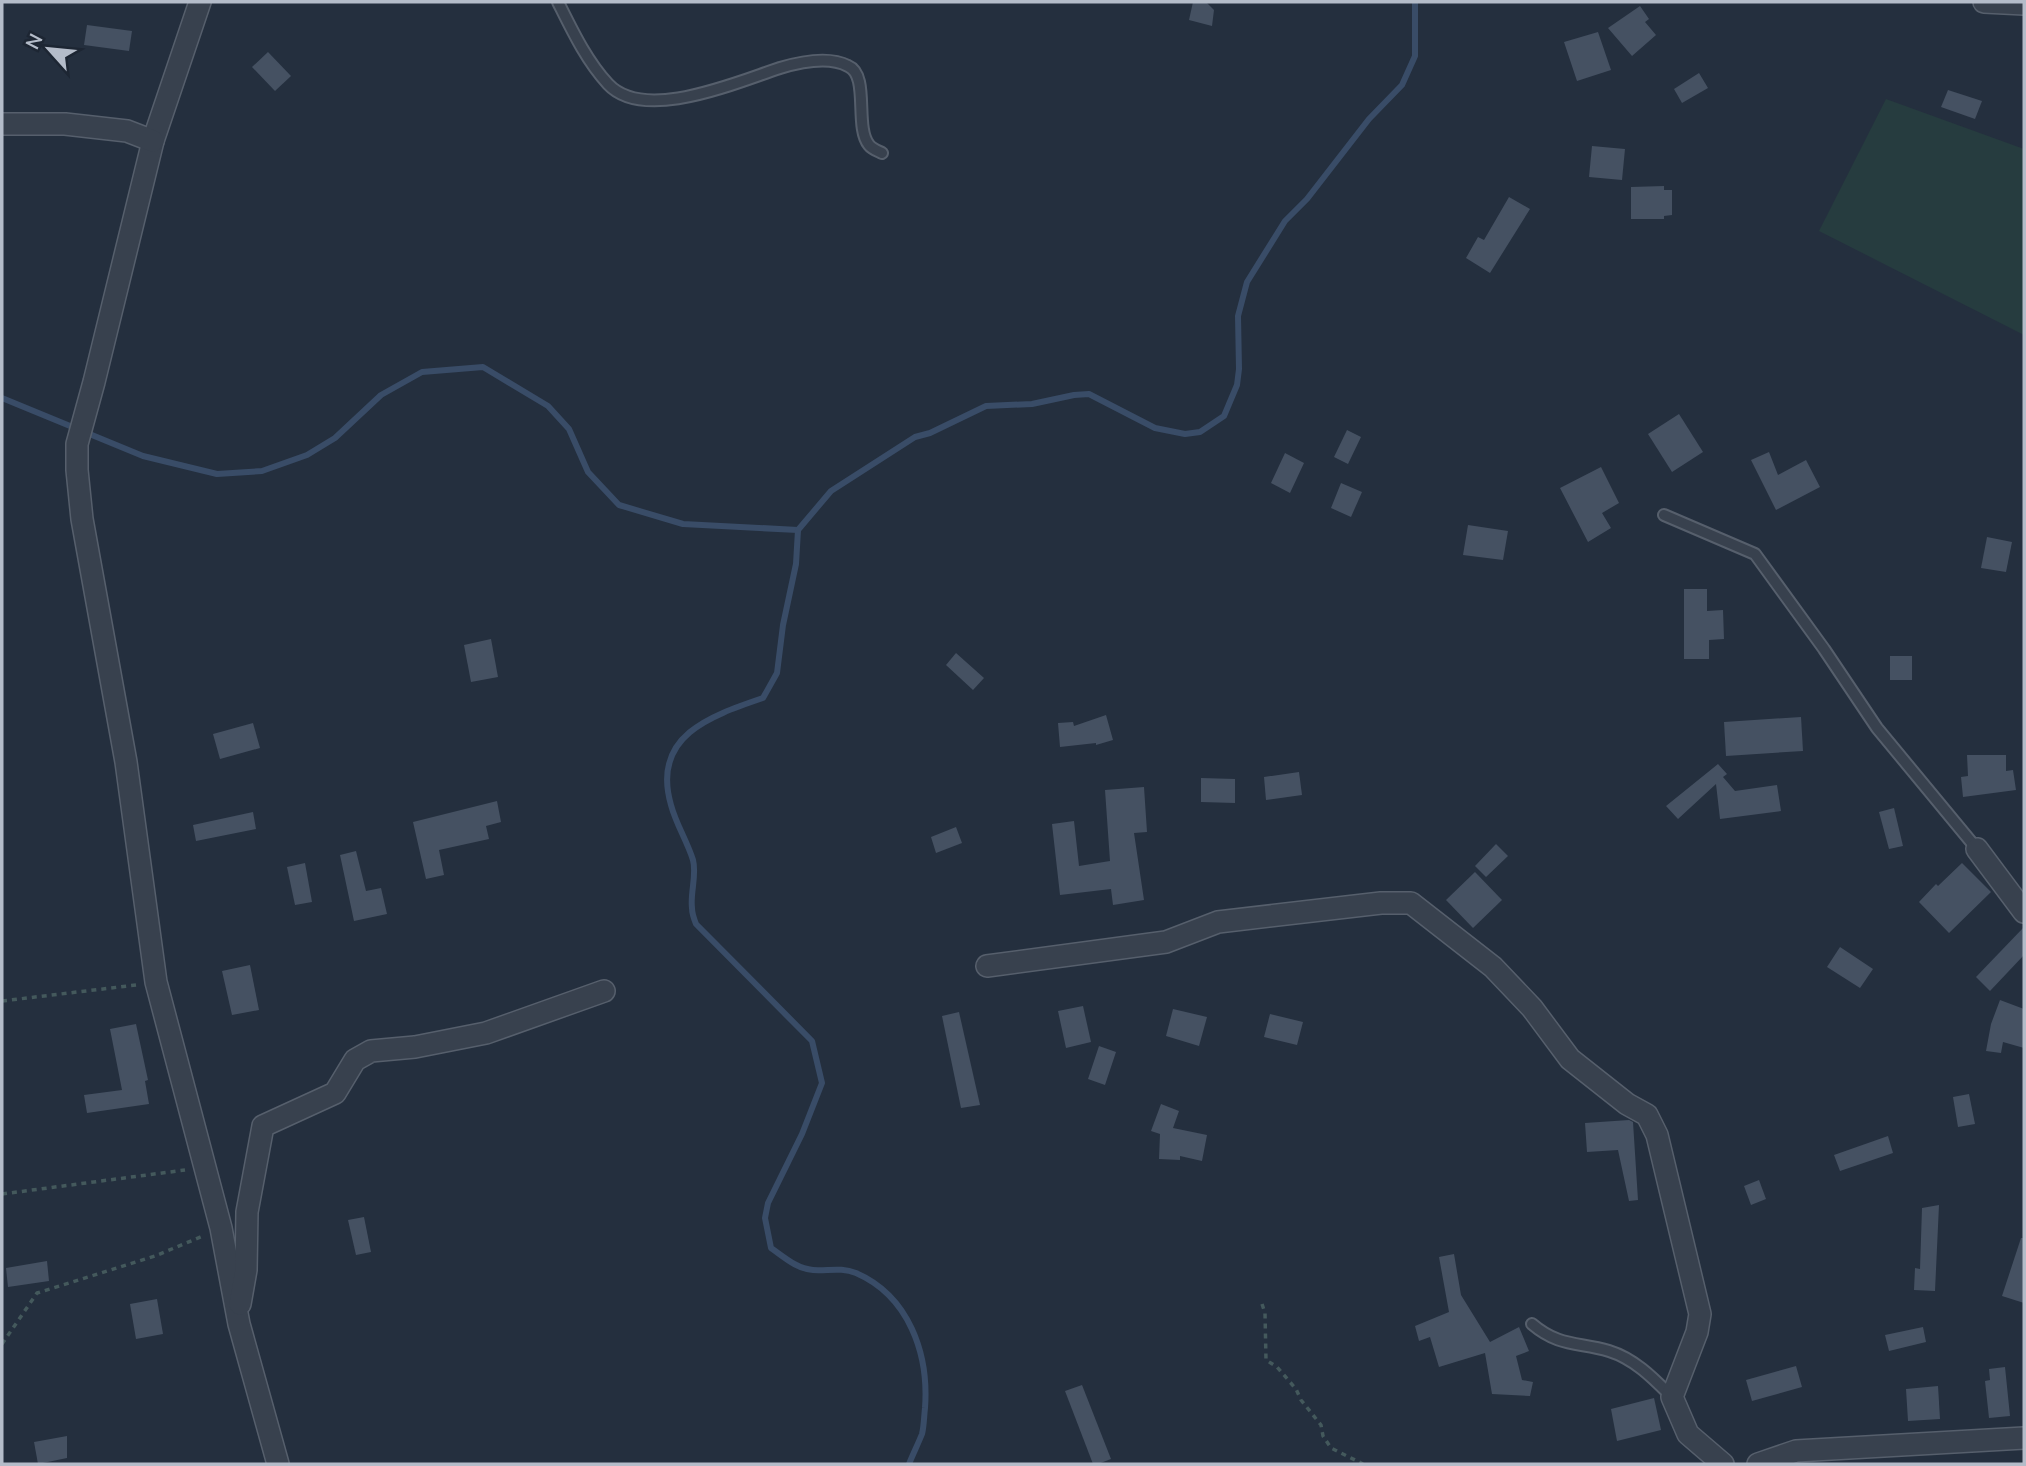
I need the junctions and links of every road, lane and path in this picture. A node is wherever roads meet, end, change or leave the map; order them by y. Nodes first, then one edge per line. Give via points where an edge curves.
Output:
1 (200, 2) edge
2 (558, 2) edge
3 (1984, 2) edge
4 (2024, 4) edge
5 (2, 124) edge
6 (153, 141) junction
7 (883, 153) dead end
8 (1664, 515) dead end
9 (1977, 849) joint
10 (2024, 912) edge
11 (987, 966) dead end
12 (156, 982) junction
13 (604, 991) dead end
14 (2, 1001) edge
15 (204, 1168) junction
16 (2, 1194) edge
17 (221, 1228) junction
18 (1262, 1304) dead end
19 (238, 1319) junction
20 (1532, 1324) dead end
21 (2, 1344) edge
22 (1672, 1397) junction
23 (2024, 1438) edge
24 (278, 1464) edge
25 (1363, 1464) edge
26 (1723, 1464) edge
27 (1758, 1464) edge

1 - 6 street
2 - 7 lane via 587,57 609,85 640,100 692,96 797,63 851,66 858,76 864,135 870,146
3 - 4 street
5 - 6 street via 65,124 127,131
6 - 12 street via 77,444 82,519 126,762
8 - 9 lane via 1755,554 1877,728
9 - 10 street
11 - 22 street via 1166,942 1218,922 1411,903 1493,967 1532,1008 1570,1059 1647,1115 1657,1135 1700,1314
12 - 14 path
12 - 15 street
13 - 19 street via 486,1033 371,1051 355,1060 335,1093 263,1126 247,1212 246,1270
15 - 16 path
15 - 17 street
17 - 19 street
17 - 21 path via 155,1256 37,1293
18 - 25 path via 1266,1360 1296,1389 1331,1448
19 - 24 street
20 - 22 lane via 1545,1336 1611,1352 1643,1369
22 - 26 street via 1688,1434
23 - 27 street via 1796,1451

